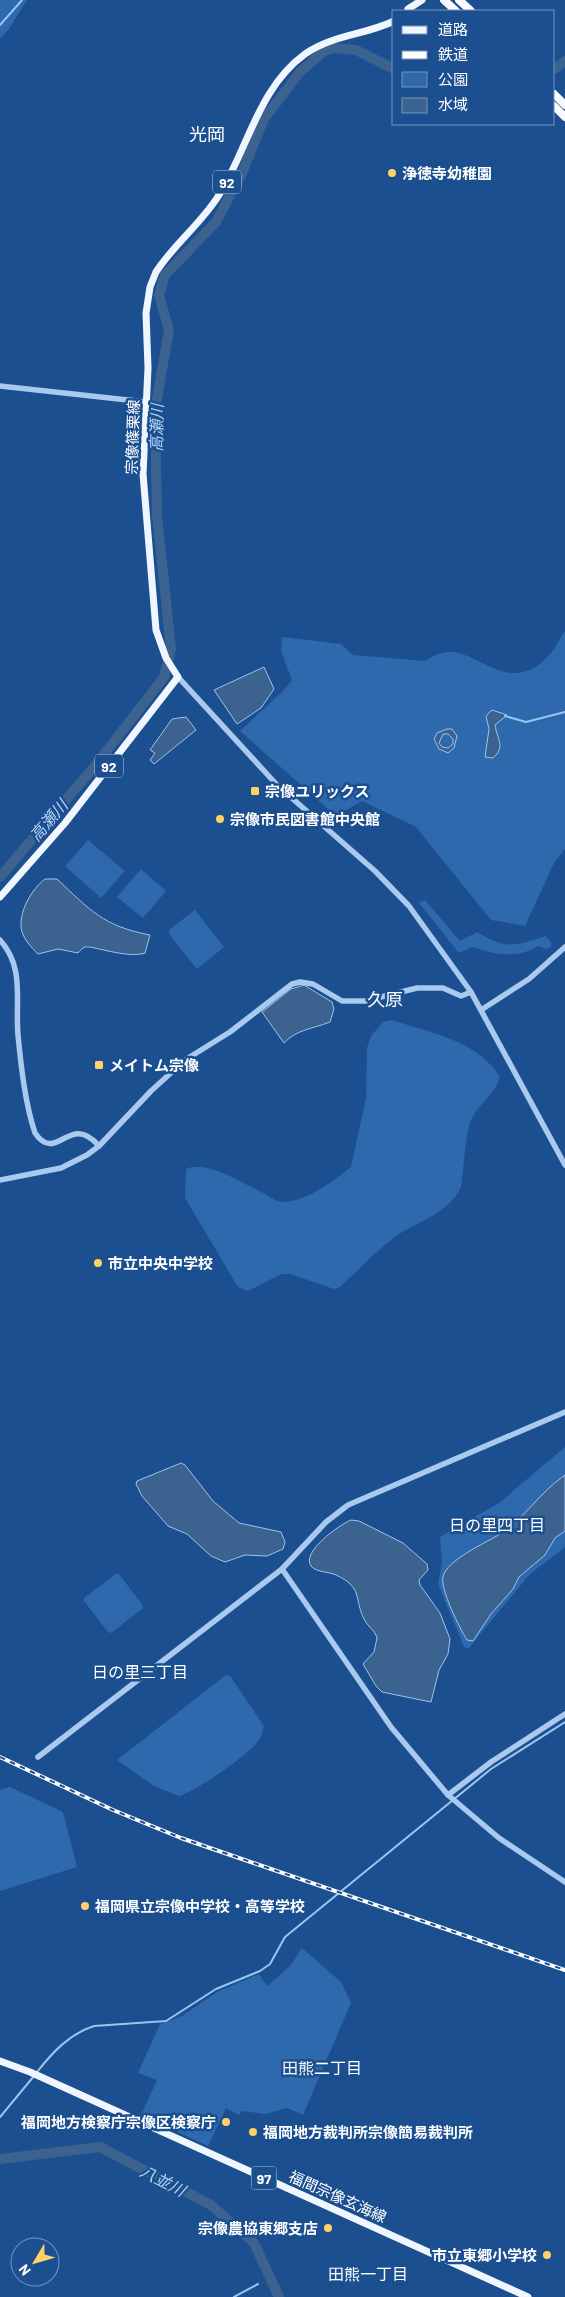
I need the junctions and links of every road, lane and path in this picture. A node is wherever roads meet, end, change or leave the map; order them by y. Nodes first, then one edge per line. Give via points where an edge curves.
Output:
1 (412, 0) edge
2 (422, 0) edge
3 (444, 0) edge
4 (459, 0) edge
5 (407, 10) edge
6 (455, 10) edge
7 (470, 10) edge
8 (392, 22) edge
9 (555, 95) edge
10 (565, 105) edge
11 (555, 107) edge
12 (565, 117) edge
13 (0, 386) edge
14 (146, 402) junction
15 (178, 677) junction
16 (0, 897) edge
17 (0, 940) edge
18 (565, 947) edge
19 (471, 992) junction
20 (481, 1010) junction
21 (99, 1146) junction
22 (565, 1165) edge
23 (0, 1180) edge
24 (565, 1412) edge
25 (282, 1569) junction
26 (565, 1714) edge
27 (38, 1758) dead end
28 (449, 1796) junction
29 (565, 1882) edge
30 (0, 2061) edge
31 (528, 2297) edge

1 - 5 main road
2 - 5 main road
3 - 6 highway
4 - 7 highway
8 - 14 main road, 宗像篠栗線 / 92 via 315,47 288,68 272,89 218,196 165,258 150,287 146,313
9 - 10 highway
11 - 12 highway
13 - 14 street
14 - 15 main road, 宗像篠栗線 / 92 via 143,474 154,620 160,645
15 - 16 main road, 92 via 66,823
15 - 19 street via 277,785 409,906
17 - 21 street via 13,958 18,975 20,1053 35,1133 43,1142 52,1144 81,1133 90,1136
18 - 20 street via 528,979
19 - 20 street
19 - 21 street via 461,996 443,988 417,988 356,1002 338,1000 307,983 292,984 230,1032 185,1060
20 - 22 street
21 - 23 street via 61,1168
24 - 25 street via 348,1505 326,1522
25 - 27 street
25 - 28 street via 392,1727
26 - 28 street via 491,1762
28 - 29 street via 499,1838
30 - 31 main road, 福間宗像玄海線 / 97

